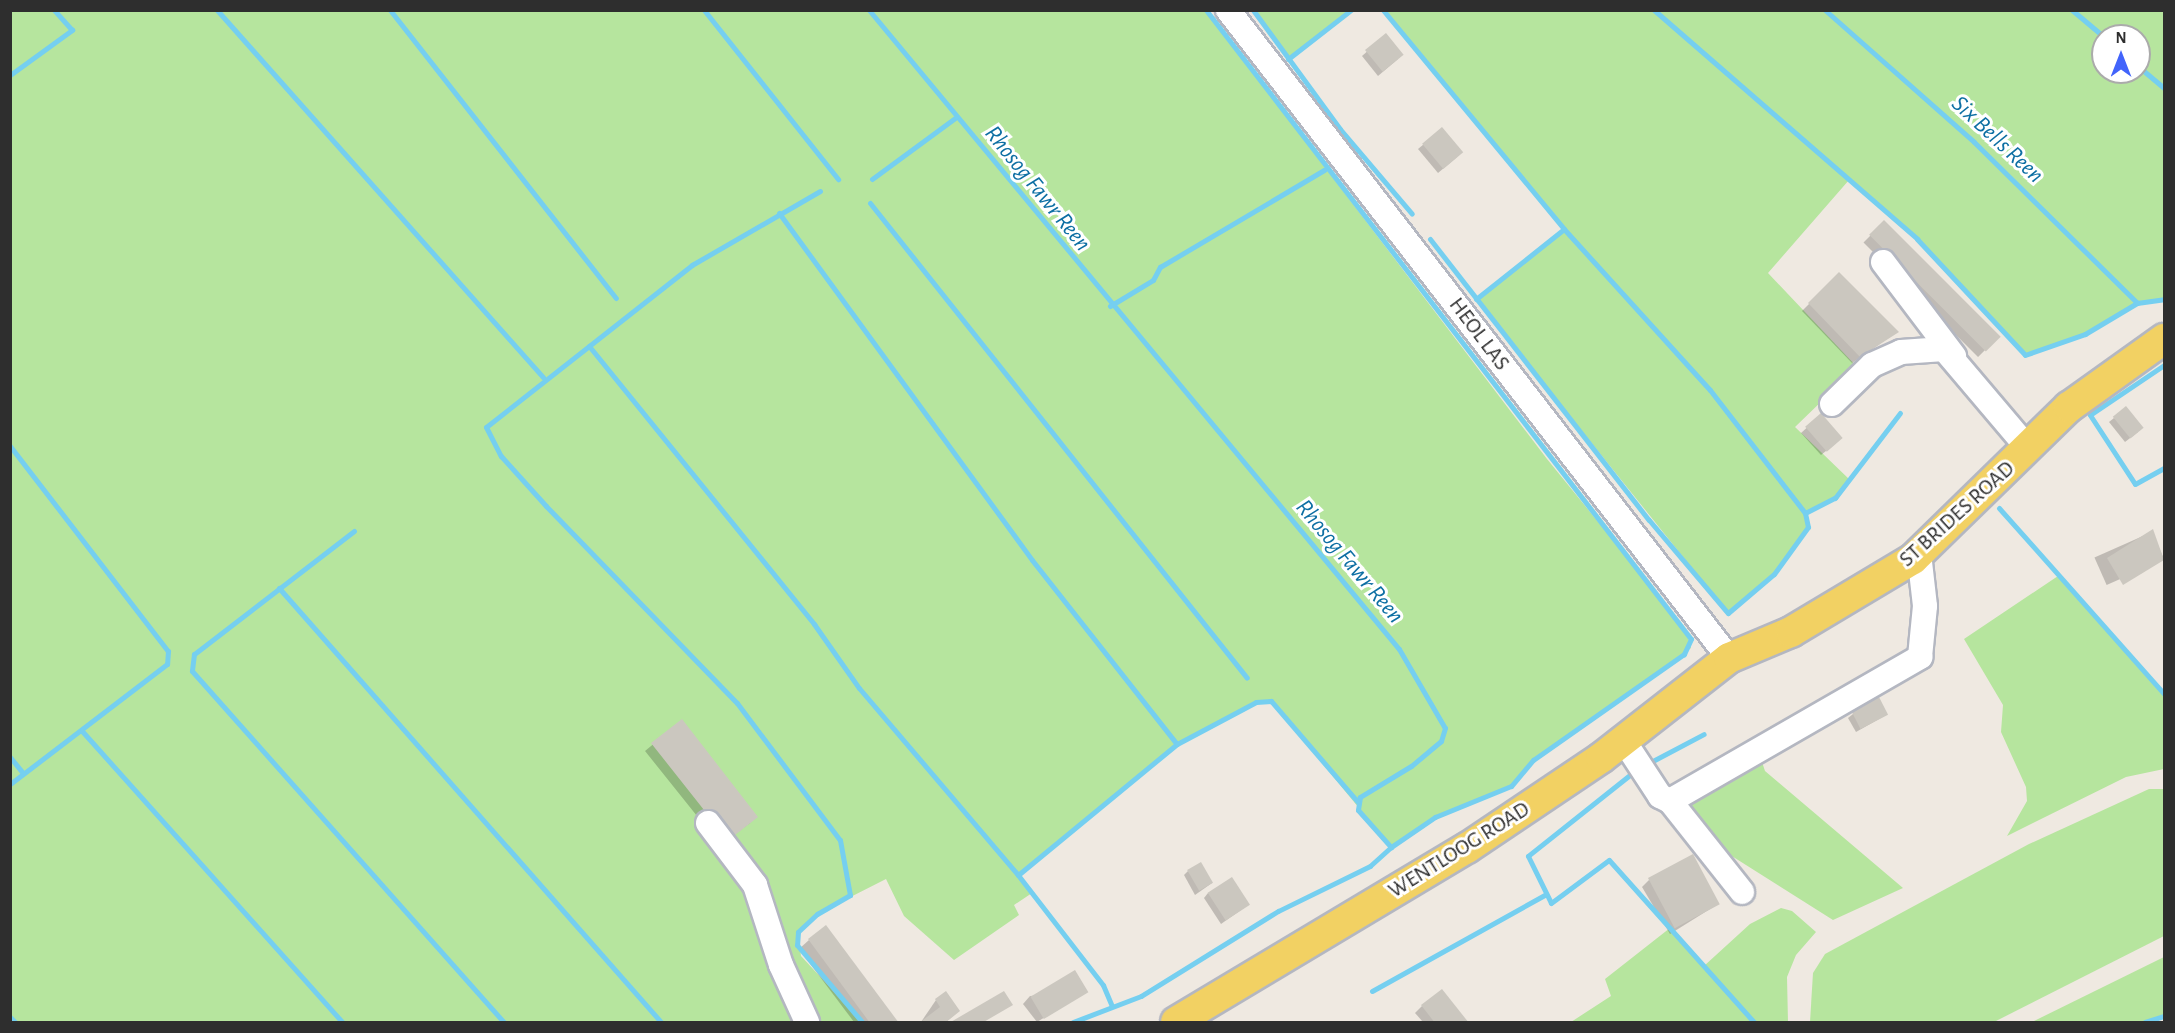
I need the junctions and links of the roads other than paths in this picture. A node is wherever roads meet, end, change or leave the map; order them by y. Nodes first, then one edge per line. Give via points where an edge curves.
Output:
1 (1228, 10) edge
2 (1883, 262) dead end
3 (2164, 339) edge
4 (1954, 356) junction
5 (1832, 404) dead end
6 (2028, 448) junction
7 (1919, 553) junction
8 (1729, 658) junction
9 (1624, 741) junction
10 (1670, 801) junction
11 (708, 823) dead end
12 (1742, 892) dead end
13 (807, 1023) edge
14 (1176, 1023) edge

1 - 8 street, HEOL LAS
2 - 4 street
3 - 6 main road, ST BRIDES ROAD via 2069,407
4 - 5 street via 1944,349 1901,352 1872,365
4 - 6 street
6 - 7 main road, ST BRIDES ROAD
7 - 8 main road, ST BRIDES ROAD via 1791,632
7 - 10 street via 1925,606 1920,657
8 - 9 main road, WENTLOOG ROAD
9 - 10 street via 1660,796
9 - 14 main road, WENTLOOG ROAD via 1467,848
10 - 12 street
11 - 13 street via 755,885 781,965

